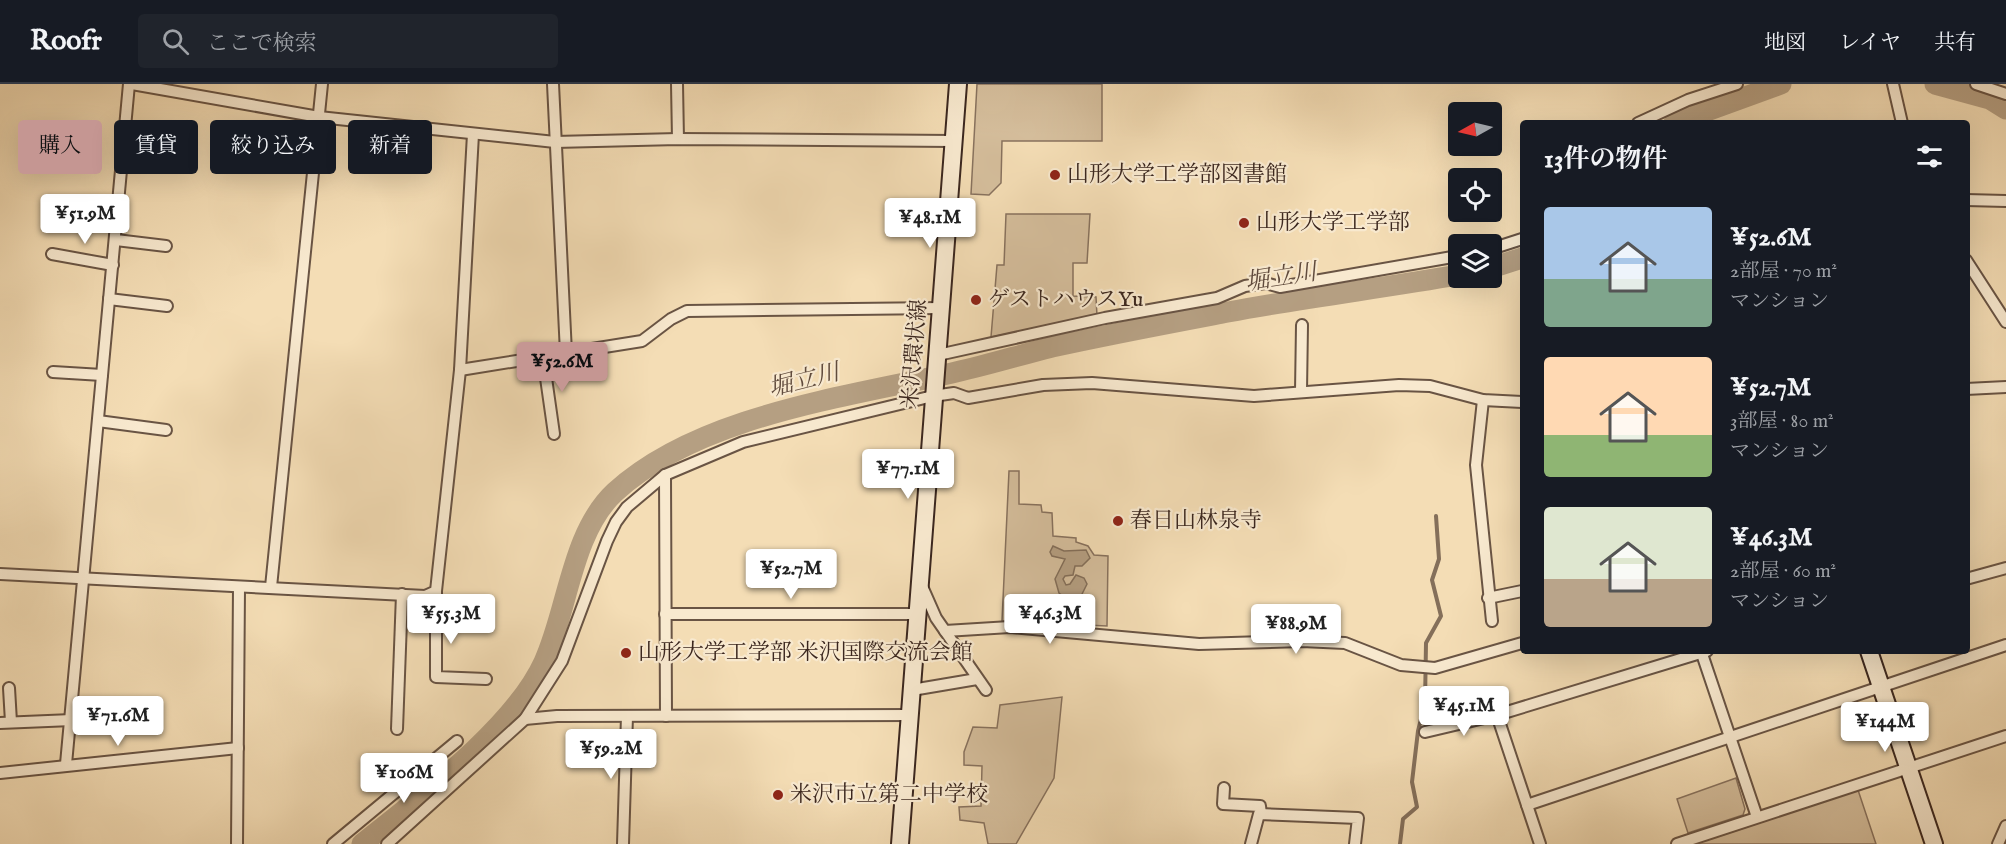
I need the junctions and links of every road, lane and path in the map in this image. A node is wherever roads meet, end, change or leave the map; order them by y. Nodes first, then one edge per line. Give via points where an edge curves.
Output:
1 (131, 84) edge
2 (322, 84) edge
3 (553, 84) edge
4 (677, 84) edge
5 (958, 84) edge
6 (1737, 84) edge
7 (1976, 84) edge
8 (1893, 86) edge
9 (2006, 94) edge
10 (320, 117) junction
11 (1645, 120) edge
12 (1901, 120) edge
13 (473, 134) junction
14 (678, 140) junction
15 (954, 141) junction
16 (555, 142) junction
17 (1970, 200) edge
18 (2006, 201) edge
19 (116, 240) junction
20 (1520, 240) edge
21 (1502, 245) edge
22 (166, 246) dead end
23 (52, 254) dead end
24 (1448, 258) edge
25 (113, 265) junction
26 (1970, 266) edge
27 (109, 299) junction
28 (167, 306) dead end
29 (942, 308) junction
30 (2006, 320) edge
31 (1302, 325) dead end
32 (566, 353) junction
33 (543, 357) junction
34 (937, 357) junction
35 (460, 370) junction
36 (53, 372) dead end
37 (102, 375) junction
38 (2006, 387) edge
39 (1970, 389) edge
40 (1301, 391) junction
41 (934, 394) junction
42 (1483, 400) junction
43 (1520, 402) edge
44 (99, 421) junction
45 (166, 430) dead end
46 (554, 434) dead end
47 (665, 475) junction
48 (2006, 568) edge
49 (0, 574) edge
50 (919, 578) junction
51 (1970, 578) edge
52 (85, 579) junction
53 (240, 588) junction
54 (271, 588) junction
55 (436, 591) junction
56 (1520, 591) edge
57 (402, 594) junction
58 (1488, 598) junction
59 (665, 614) junction
60 (918, 614) junction
61 (1492, 621) dead end
62 (945, 631) junction
63 (1520, 644) edge
64 (2006, 645) edge
65 (1696, 654) edge
66 (1704, 654) edge
67 (1870, 654) edge
68 (486, 679) dead end
69 (977, 679) junction
70 (1881, 686) junction
71 (9, 688) dead end
72 (912, 690) junction
73 (986, 690) dead end
74 (910, 715) junction
75 (1497, 715) junction
76 (627, 716) junction
77 (666, 716) junction
78 (525, 719) junction
79 (72, 720) junction
80 (5, 723) edge
81 (397, 729) dead end
82 (1425, 732) dead end
83 (2006, 735) edge
84 (1731, 738) junction
85 (457, 741) dead end
86 (238, 748) junction
87 (66, 764) junction
88 (1909, 768) junction
89 (0, 773) edge
90 (1224, 788) dead end
91 (1527, 805) junction
92 (1261, 814) junction
93 (1757, 817) junction
94 (2006, 826) edge
95 (237, 844) edge
96 (333, 844) edge
97 (387, 844) edge
98 (623, 844) edge
99 (900, 844) edge
100 (1251, 844) edge
101 (1355, 844) edge
102 (1540, 844) edge
103 (1680, 844) edge
104 (1934, 844) edge
105 (1998, 844) edge

1 - 10 street
1 - 19 street
2 - 10 street
3 - 16 street
4 - 14 street
5 - 15 main road, 米沢環状線
6 - 11 street
7 - 9 street
8 - 12 street
10 - 13 street
10 - 54 street
13 - 16 street
13 - 35 street
14 - 15 street
14 - 16 street
15 - 29 main road, 米沢環状線
16 - 32 street
17 - 18 street
19 - 22 street
19 - 25 street
20 - 21 street
23 - 25 street
24 - 34 street via 1280,287 1265,283 1245,286 1216,298 1105,318
25 - 27 street
26 - 30 street
27 - 28 street
27 - 37 street
29 - 32 street via 687,311 642,341
29 - 34 main road, 米沢環状線
31 - 40 street
32 - 33 street
33 - 35 street
33 - 46 street
34 - 41 main road, 米沢環状線
35 - 55 street
36 - 37 street
37 - 44 street
38 - 39 street
40 - 41 street via 1254,396 1092,383 1043,385 969,398 954,393
40 - 42 street via 1430,386
41 - 47 street via 743,442
41 - 50 main road, 米沢環状線
42 - 43 street
42 - 58 street via 1476,465
44 - 45 street
44 - 52 street
47 - 59 street
47 - 78 street via 627,507 616,522 562,661
48 - 51 street
49 - 52 street
50 - 60 main road, 米沢環状線
50 - 62 street
52 - 53 street
52 - 79 street
53 - 54 street
53 - 86 street
54 - 57 street
55 - 57 street via 425,597
55 - 68 street via 436,677
56 - 58 street
57 - 81 street
58 - 61 street
59 - 60 street
59 - 77 street
60 - 72 main road, 米沢環状線
62 - 63 street via 1010,627 1199,644 1346,643 1401,665 1435,668
62 - 69 street
64 - 70 street
65 - 75 street
66 - 84 street
67 - 70 main road
69 - 72 street
69 - 73 street
70 - 84 street
70 - 88 main road
71 - 80 street
72 - 74 main road, 米沢環状線
74 - 77 street
74 - 99 main road, 米沢環状線
75 - 82 street
75 - 91 street
76 - 77 street
76 - 78 street
76 - 98 street
78 - 97 street
79 - 80 street
79 - 87 street
83 - 88 street
84 - 91 street
84 - 93 street
85 - 96 street
86 - 87 street
86 - 95 street
87 - 89 street
88 - 93 street
88 - 104 main road
90 - 92 street via 1224,804 1260,806
91 - 102 street
92 - 100 street
92 - 101 street via 1358,818
93 - 103 street
94 - 105 street

